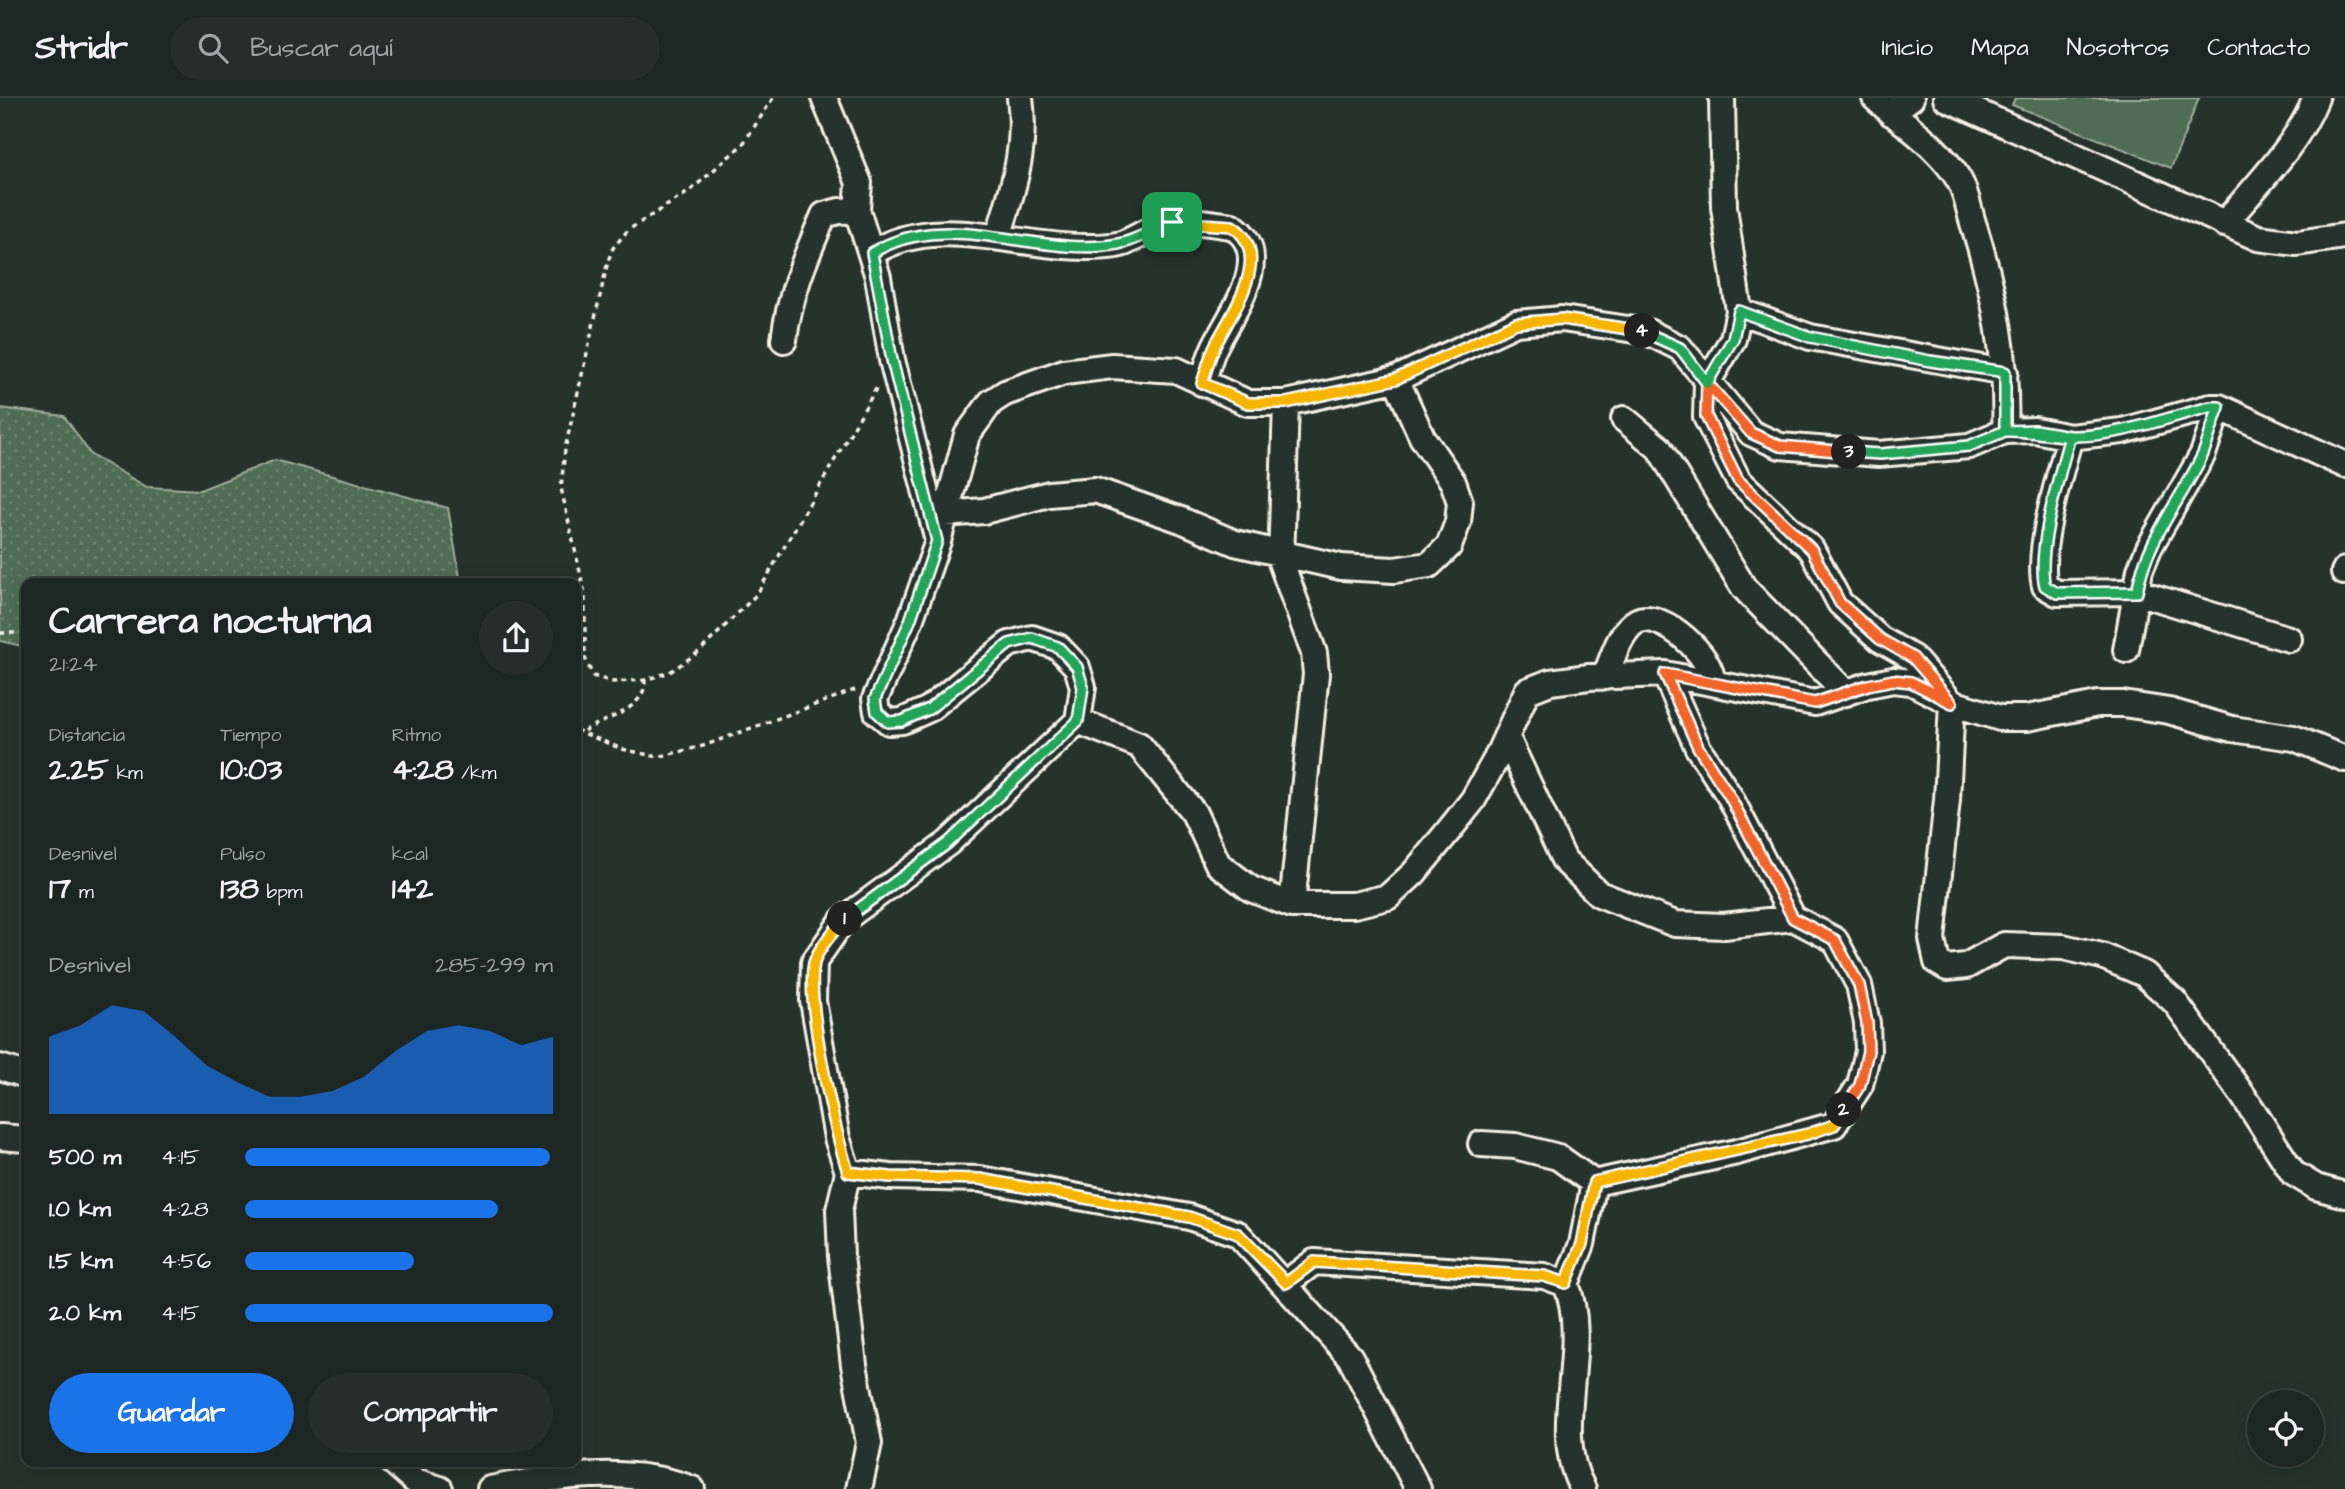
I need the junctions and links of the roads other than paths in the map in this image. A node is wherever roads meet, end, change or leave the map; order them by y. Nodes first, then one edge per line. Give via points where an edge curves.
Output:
1 (824, 98) edge
2 (1020, 98) edge
3 (1722, 98) edge
4 (1911, 98) edge
5 (1947, 98) edge
6 (2316, 98) edge
7 (1883, 105) edge
8 (857, 210) junction
9 (2224, 224) junction
10 (2345, 236) edge
11 (998, 237) junction
12 (872, 253) junction
13 (1739, 311) junction
14 (784, 341) dead end
15 (2005, 372) junction
16 (1396, 379) junction
17 (1202, 383) junction
18 (1707, 383) junction
19 (1286, 403) junction
20 (2219, 407) junction
21 (1624, 419) dead end
22 (2005, 431) junction
23 (2070, 436) junction
24 (2345, 465) edge
25 (944, 513) junction
26 (937, 541) junction
27 (1282, 552) junction
28 (2137, 592) junction
29 (2289, 639) dead end
30 (2126, 650) dead end
31 (1665, 674) junction
32 (1605, 677) junction
33 (1712, 682) junction
34 (1846, 693) junction
35 (1952, 703) junction
36 (1078, 721) junction
37 (1507, 738) junction
38 (2345, 759) edge
39 (1292, 905) junction
40 (1793, 918) junction
41 (0, 1067) edge
42 (21, 1073) edge
43 (0, 1137) edge
44 (21, 1139) edge
45 (1481, 1144) dead end
46 (848, 1172) junction
47 (1594, 1182) junction
48 (2345, 1195) edge
49 (1286, 1283) junction
50 (1566, 1283) junction
51 (399, 1467) edge
52 (440, 1489) edge
53 (490, 1489) edge
54 (692, 1489) edge
55 (859, 1489) edge
56 (1418, 1489) edge
57 (1583, 1489) edge

1 - 8 street via 859,183
2 - 11 street via 1021,163
3 - 13 street via 1724,208
4 - 7 street
5 - 9 street
6 - 9 street via 2276,162
7 - 15 street via 1923,138 1959,181 1989,274 2001,325
8 - 12 street
8 - 14 street via 824,215 802,267
9 - 10 street via 2258,238 2297,243
11 - 12 street via 919,236 891,241
11 - 17 street via 1086,247 1121,244 1172,222 1238,230 1248,241 1251,264
12 - 26 street via 892,360
13 - 15 street via 1810,337
13 - 18 street via 1733,339
15 - 22 street
16 - 18 street via 1516,323 1562,319 1648,332 1680,348
16 - 19 street
16 - 27 street via 1422,436 1458,492 1461,512 1449,547 1429,565 1394,570 1341,567
17 - 19 street via 1248,403
17 - 25 street via 1176,370 1112,366 1064,372 1005,393 991,402 967,435
18 - 22 street via 1751,433 1780,446 1880,454 1969,446
18 - 35 street via 1706,416 1738,480 1812,550 1840,603 1880,639 1913,658
19 - 27 street
20 - 23 street via 2122,431
20 - 24 street
20 - 28 street via 2203,454 2149,548
21 - 34 street via 1659,448 1744,588
22 - 23 street
23 - 28 street via 2045,549 2045,586 2057,593
25 - 26 street
25 - 27 street via 984,511 1049,494 1095,490 1235,543
26 - 36 street via 910,621 875,699 877,712 888,722 929,709 1009,644 1032,638 1058,647 1077,667 1083,687
27 - 39 street via 1281,562 1314,653 1316,674
28 - 29 street
28 - 30 street
31 - 32 street
31 - 33 street
31 - 40 street via 1698,747 1730,797
32 - 33 street via 1623,635 1634,622 1651,619 1672,628 1710,665
32 - 37 street via 1550,682 1527,691
33 - 34 street via 1815,703
34 - 35 street via 1893,680 1911,682
35 - 38 street via 2000,718 2123,704 2294,738
35 - 48 street via 1932,939 1937,962 1947,968 1966,966 2004,944 2052,946 2102,956 2144,974 2175,1002 2293,1173 2316,1187
36 - 39 street via 1139,745 1194,813 1218,864 1251,889
36 - 46 street via 948,843 842,920 814,962 813,1001 837,1138
37 - 39 street via 1473,800 1414,873 1388,897 1354,905
37 - 40 street via 1564,860 1599,894 1675,924 1724,926
40 - 47 street via 1835,940 1859,985 1867,1023 1868,1051 1860,1085 1834,1125 1737,1152
41 - 42 street
43 - 44 street
45 - 47 street via 1515,1146 1558,1157
46 - 49 street via 980,1179 1189,1217 1238,1234
46 - 55 street via 839,1210 841,1255 869,1443
47 - 50 street via 1582,1244
49 - 50 street via 1314,1262 1544,1276
49 - 56 street via 1350,1357
50 - 57 street via 1574,1304 1575,1342 1570,1445 1575,1475
51 - 52 street via 415,1481
53 - 54 street via 565,1476 595,1476 645,1479

